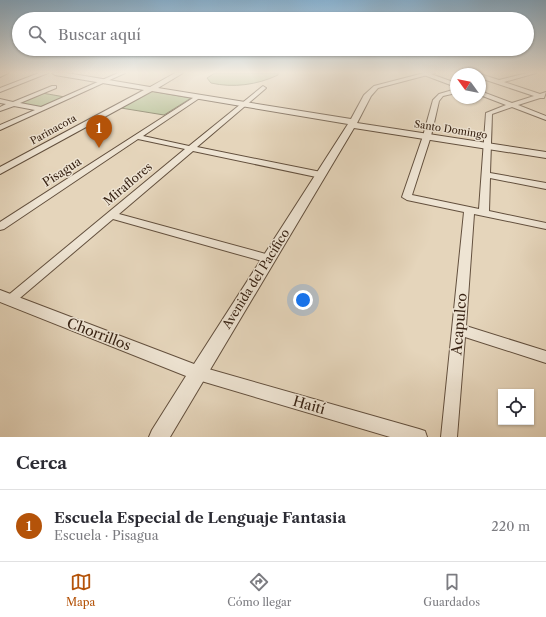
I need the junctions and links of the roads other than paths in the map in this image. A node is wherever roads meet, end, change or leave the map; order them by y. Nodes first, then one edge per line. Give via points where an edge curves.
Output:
1 (39, 93) edge
2 (77, 93) edge
3 (142, 93) edge
4 (176, 93) edge
5 (257, 93) edge
6 (370, 93) edge
7 (449, 93) edge
8 (486, 95) edge
9 (544, 96) edge
10 (198, 97) junction
11 (0, 101) edge
12 (14, 104) junction
13 (244, 104) junction
14 (513, 105) junction
15 (0, 109) edge
16 (42, 109) junction
17 (546, 118) edge
18 (352, 123) junction
19 (0, 128) edge
20 (427, 136) junction
21 (136, 137) junction
22 (488, 146) junction
23 (192, 148) junction
24 (546, 155) edge
25 (2, 168) edge
26 (321, 175) junction
27 (486, 175) junction
28 (546, 186) edge
29 (469, 210) junction
30 (484, 213) junction
31 (111, 215) junction
32 (546, 226) edge
33 (0, 227) edge
34 (269, 259) junction
35 (5, 298) edge
36 (458, 329) junction
37 (546, 357) edge
38 (198, 374) junction
39 (159, 437) edge
40 (419, 437) edge
41 (449, 437) edge

1 - 12 street
2 - 16 street
3 - 25 street, Parinacota
4 - 10 street, Santo Domingo
5 - 13 street, Miraflores
6 - 18 street, Avenida del Pacífico
7 - 20 street via 436,98
8 - 14 street
9 - 14 street
10 - 13 street, Santo Domingo
10 - 21 street, Pisagua
11 - 12 street
12 - 15 street
12 - 16 street
13 - 18 street, Santo Domingo
13 - 23 street, Miraflores
14 - 17 street
14 - 22 street via 489,113
16 - 19 street
18 - 20 street, Santo Domingo
18 - 26 street, Avenida del Pacífico
20 - 22 street, Santo Domingo
20 - 29 street via 407,197
21 - 23 street
21 - 33 street, Pisagua
22 - 24 street, Santo Domingo
22 - 27 street
23 - 26 street
23 - 31 street, Miraflores
26 - 34 street, Avenida del Pacífico
27 - 28 street
27 - 30 street
29 - 30 street
29 - 36 street, Acapulco
30 - 32 street
31 - 34 street
31 - 35 street, Miraflores
34 - 38 street, Avenida del Pacífico
35 - 38 street, Chorrillos
36 - 37 street
36 - 41 street, Acapulco
38 - 39 street, Avenida del Pacífico
38 - 40 street, Haití

